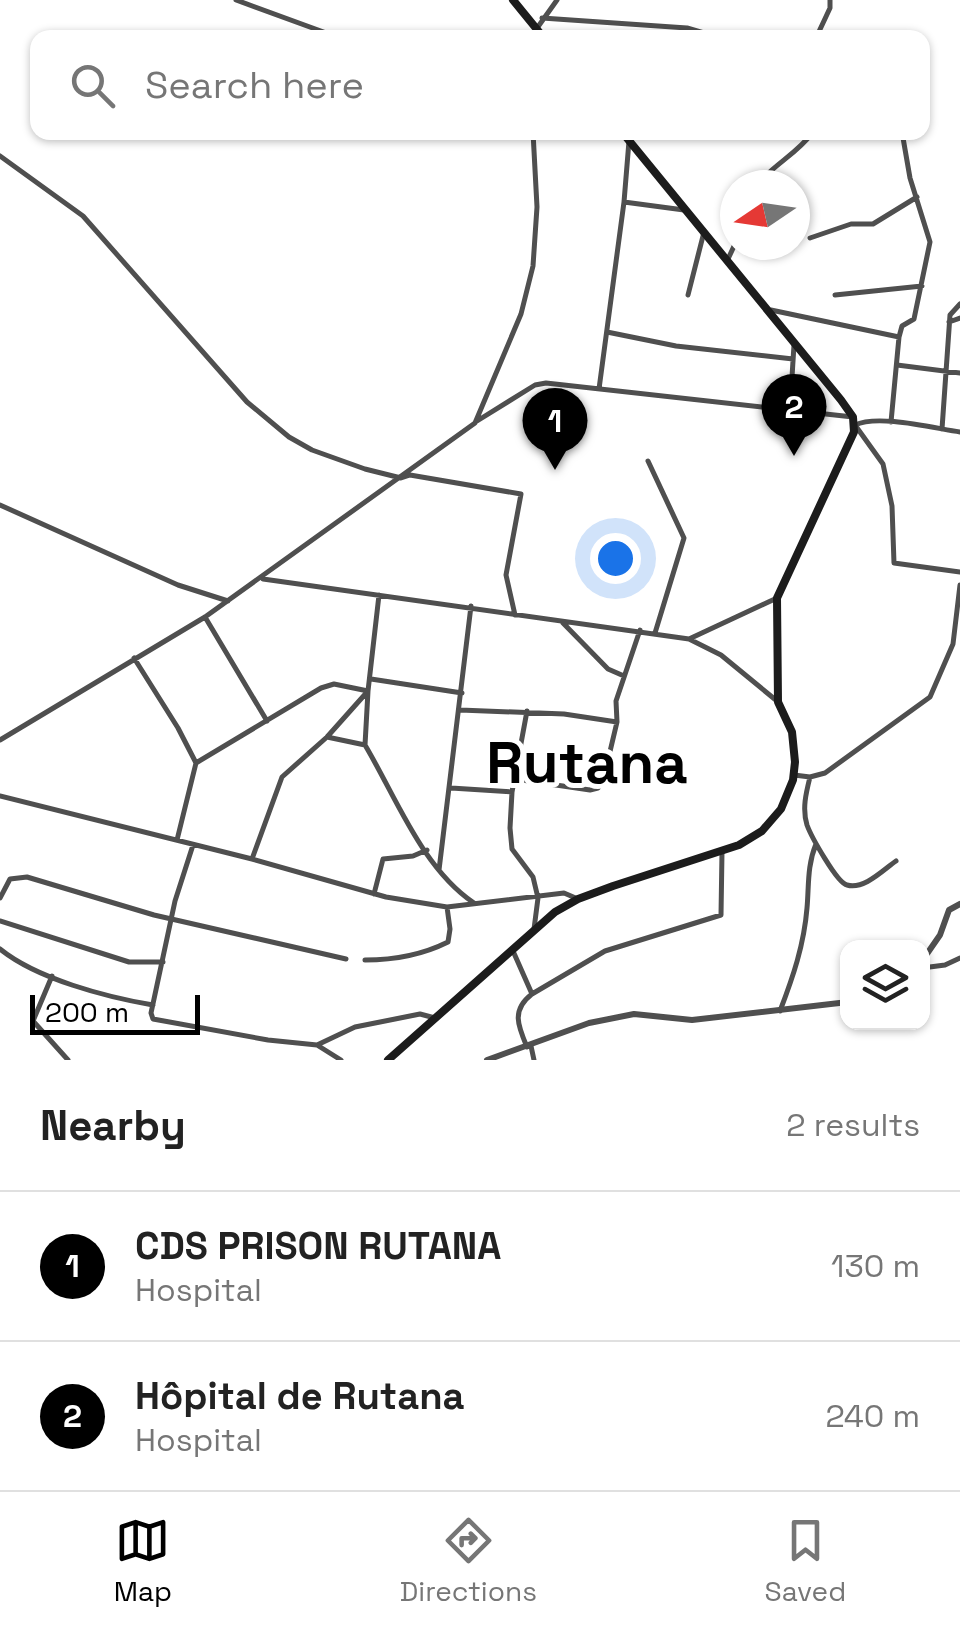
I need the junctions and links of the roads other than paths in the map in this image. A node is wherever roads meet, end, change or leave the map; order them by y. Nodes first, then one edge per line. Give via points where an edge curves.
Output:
1 (236, 0) edge
2 (513, 0) edge
3 (556, 0) edge
4 (830, 0) edge
5 (542, 18) junction
6 (536, 27) junction
7 (318, 30) edge
8 (534, 30) edge
9 (538, 30) edge
10 (694, 30) edge
11 (820, 30) edge
12 (534, 140) edge
13 (625, 140) edge
14 (628, 140) edge
15 (807, 140) edge
16 (904, 140) edge
17 (0, 156) edge
18 (771, 170) edge
19 (916, 198) junction
20 (624, 202) junction
21 (687, 211) junction
22 (704, 232) junction
23 (810, 238) dead end
24 (720, 252) edge
25 (726, 260) edge
26 (922, 286) junction
27 (688, 295) dead end
28 (834, 295) dead end
29 (960, 304) edge
30 (768, 310) junction
31 (960, 318) edge
32 (949, 322) junction
33 (607, 332) junction
34 (899, 337) junction
35 (794, 342) junction
36 (794, 360) junction
37 (897, 366) junction
38 (946, 372) junction
39 (960, 374) edge
40 (599, 388) junction
41 (790, 410) junction
42 (854, 421) junction
43 (891, 422) junction
44 (474, 423) junction
45 (942, 429) junction
46 (960, 432) edge
47 (648, 461) dead end
48 (400, 478) junction
49 (0, 504) edge
50 (960, 572) edge
51 (260, 578) junction
52 (960, 584) edge
53 (379, 595) junction
54 (777, 598) junction
55 (228, 601) junction
56 (470, 606) junction
57 (515, 615) junction
58 (204, 617) junction
59 (562, 622) junction
60 (640, 630) junction
61 (655, 633) junction
62 (689, 638) junction
63 (957, 645) edge
64 (133, 658) junction
65 (624, 676) junction
66 (370, 679) junction
67 (368, 691) junction
68 (462, 693) junction
69 (778, 702) junction
70 (460, 710) junction
71 (527, 711) junction
72 (267, 721) junction
73 (617, 722) junction
74 (327, 737) junction
75 (0, 740) edge
76 (365, 745) junction
77 (196, 763) junction
78 (794, 775) junction
79 (810, 778) junction
80 (516, 779) junction
81 (450, 788) junction
82 (512, 792) junction
83 (0, 796) edge
84 (177, 841) junction
85 (817, 842) junction
86 (194, 846) junction
87 (426, 850) junction
88 (722, 852) junction
89 (252, 859) junction
90 (896, 862) dead end
91 (440, 870) junction
92 (374, 894) junction
93 (0, 898) edge
94 (538, 898) junction
95 (578, 899) junction
96 (476, 904) junction
97 (960, 904) edge
98 (447, 906) junction
99 (171, 917) junction
100 (0, 921) edge
101 (534, 929) junction
102 (512, 948) junction
103 (0, 949) edge
104 (930, 951) edge
105 (960, 958) edge
106 (346, 959) dead end
107 (365, 960) dead end
108 (162, 962) junction
109 (930, 964) edge
110 (52, 976) junction
111 (532, 994) junction
112 (840, 1003) edge
113 (153, 1005) junction
114 (780, 1011) junction
115 (435, 1018) junction
116 (317, 1045) junction
117 (529, 1046) junction
118 (68, 1060) edge
119 (340, 1060) edge
120 (388, 1060) edge
121 (487, 1060) edge
122 (534, 1060) edge

1 - 7 street
2 - 6 main road
3 - 5 street
4 - 11 street
5 - 6 street
5 - 10 street
6 - 8 street
6 - 9 main road
12 - 44 street via 533,266 521,314
13 - 20 street
14 - 21 main road
15 - 18 street
16 - 19 street
17 - 48 street via 84,216 247,402 289,437
19 - 23 street via 873,224
19 - 26 street via 930,242
20 - 21 street
20 - 33 street
21 - 22 main road
22 - 24 main road
22 - 27 street
25 - 30 main road
26 - 28 street
26 - 34 street via 914,319
29 - 32 street
30 - 34 street
30 - 35 main road
31 - 32 street
32 - 38 street
33 - 36 street
33 - 40 street
34 - 37 street
35 - 36 street
35 - 42 main road
36 - 41 street
37 - 38 street
37 - 43 street
38 - 39 street
38 - 45 street
40 - 41 street
40 - 44 street via 535,385
41 - 42 street
42 - 43 street
42 - 50 street via 882,464 894,563
42 - 54 main road
43 - 45 street
44 - 48 street
45 - 46 street
47 - 61 street via 684,538
48 - 51 street
48 - 57 street via 521,494 506,575
49 - 55 street
51 - 53 street
51 - 55 street
52 - 63 street
53 - 56 street
53 - 66 street
54 - 62 street
54 - 69 main road
55 - 58 street
56 - 57 street
56 - 68 street
57 - 59 street
58 - 64 street
58 - 72 street
59 - 60 street
59 - 65 street
60 - 61 street
60 - 65 street
61 - 62 street
62 - 69 street
63 - 79 street via 930,697
64 - 75 street
64 - 77 street
65 - 73 street
66 - 67 street
66 - 68 street
67 - 72 street via 334,684
67 - 74 street
67 - 76 street
68 - 70 street
69 - 78 main road via 792,732
70 - 71 street
70 - 81 street
71 - 73 street
71 - 80 street
72 - 77 street
73 - 80 street via 598,788
74 - 76 street
74 - 89 street via 277,786
76 - 87 street
77 - 84 street
78 - 79 street
78 - 88 main road via 772,822
79 - 85 street via 804,800
80 - 82 street
81 - 82 street
81 - 91 street
82 - 94 street via 512,849 533,876
83 - 84 street
84 - 86 street
85 - 90 street via 840,882 850,887
85 - 114 street via 798,962
86 - 89 street
86 - 99 street
87 - 91 street
87 - 92 street via 383,858
88 - 95 main road
88 - 111 street via 721,915 605,951
89 - 92 street
91 - 96 street
92 - 98 street
93 - 99 street via 10,878 28,877
94 - 95 street via 564,893
94 - 96 street
94 - 101 street
95 - 101 main road
96 - 98 street
97 - 104 street via 949,910
98 - 107 street via 448,942 398,958
99 - 106 street
99 - 108 street
100 - 108 street via 129,962
101 - 102 main road
102 - 111 street
102 - 115 main road
103 - 110 street
105 - 109 street
108 - 113 street
110 - 113 street
110 - 118 street via 33,1021
111 - 117 street via 517,1017
112 - 114 street
113 - 116 street via 153,1019 162,1022
114 - 117 street via 692,1020 634,1014
115 - 116 street via 420,1014 354,1027
115 - 120 main road
116 - 119 street
117 - 121 street
117 - 122 street

